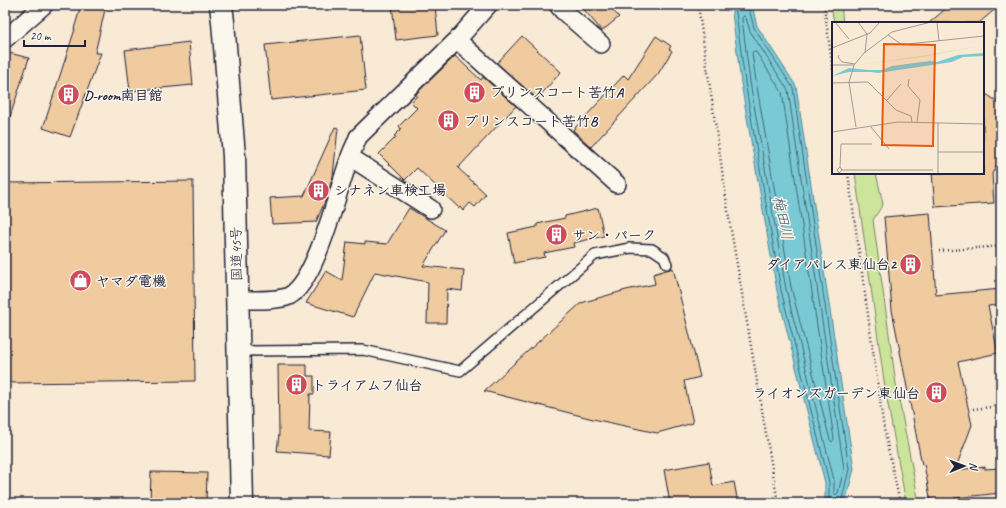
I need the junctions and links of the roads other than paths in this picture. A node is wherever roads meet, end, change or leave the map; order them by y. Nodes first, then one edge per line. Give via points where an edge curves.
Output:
1 (44, 5) edge
2 (221, 5) edge
3 (488, 5) edge
4 (558, 5) edge
5 (5, 39) edge
6 (457, 40) junction
7 (601, 44) dead end
8 (350, 156) junction
9 (617, 184) dead end
10 (431, 209) dead end
11 (667, 264) dead end
12 (238, 300) junction
13 (239, 351) junction
14 (242, 503) edge

1 - 5 street
2 - 12 highway, 国道45号 via 234,156
3 - 6 street
4 - 7 street
6 - 8 street via 358,137
6 - 9 street
8 - 10 street
8 - 12 street via 319,253 299,288 288,296
11 - 13 lane via 664,257 652,249 630,248 595,255 460,371 363,350
12 - 13 highway, 国道45号
13 - 14 highway, 国道45号

